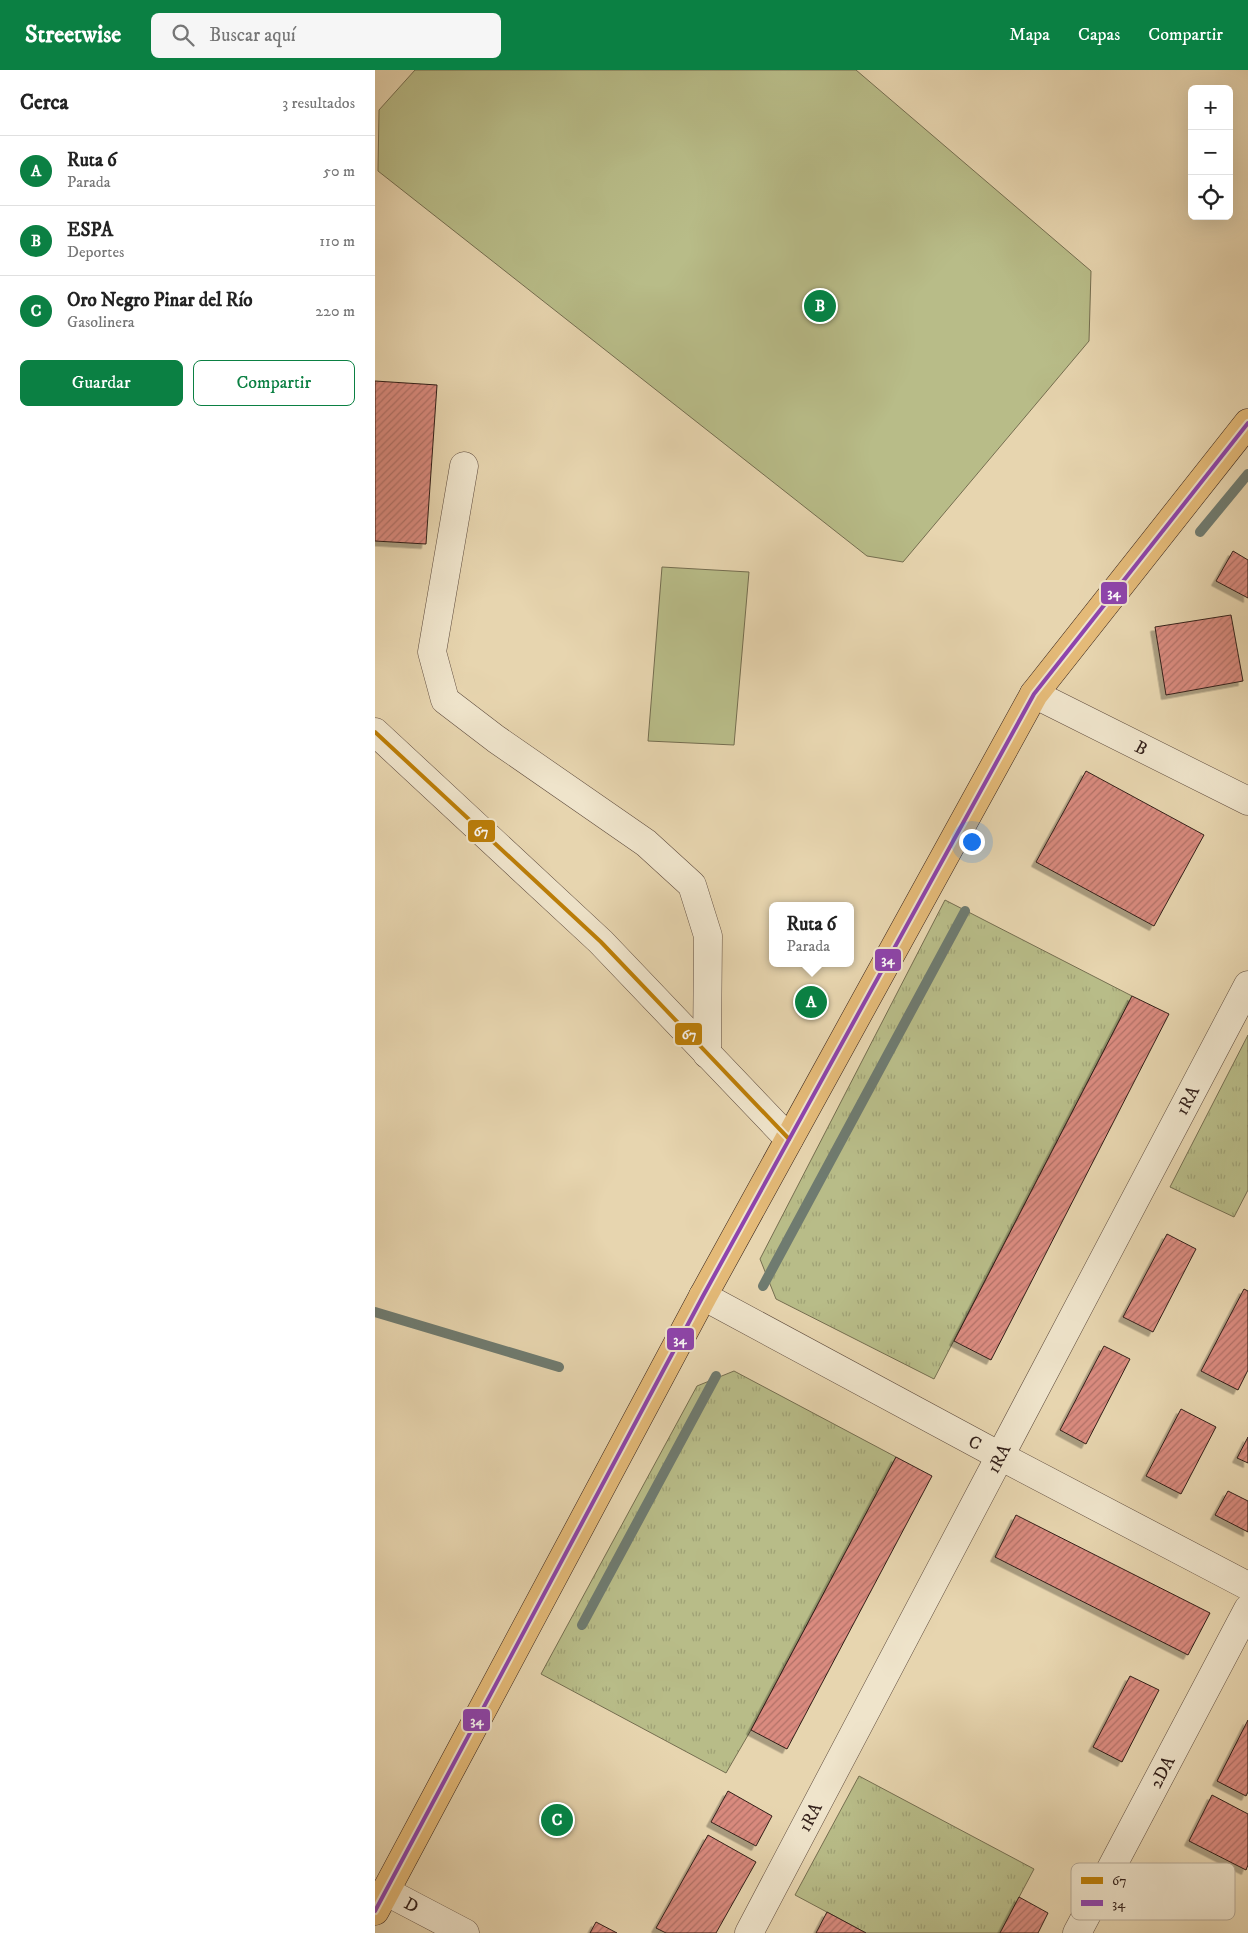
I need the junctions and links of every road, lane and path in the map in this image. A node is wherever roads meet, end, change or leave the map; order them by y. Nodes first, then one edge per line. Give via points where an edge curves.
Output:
1 (1248, 423) edge
2 (464, 466) dead end
3 (1035, 694) junction
4 (375, 732) edge
5 (1248, 801) edge
6 (1248, 985) edge
7 (707, 1054) junction
8 (789, 1140) junction
9 (703, 1296) junction
10 (1000, 1456) junction
11 (1248, 1586) edge
12 (1248, 1609) edge
13 (1114, 1863) edge
14 (380, 1901) edge
15 (1084, 1920) edge
16 (465, 1933) edge
17 (749, 1933) edge
18 (1077, 1933) edge

1 - 3 main road
2 - 7 street via 432,652 445,700 646,843 692,885 708,936
3 - 5 street, B
3 - 8 main road
4 - 7 street via 601,942
6 - 10 street, 1RA
7 - 8 street
8 - 9 main road
9 - 10 street, C
9 - 14 main road
10 - 11 street, C
10 - 17 street, 1RA
12 - 13 street, 2DA
14 - 16 street, D
15 - 18 street, 2DA

